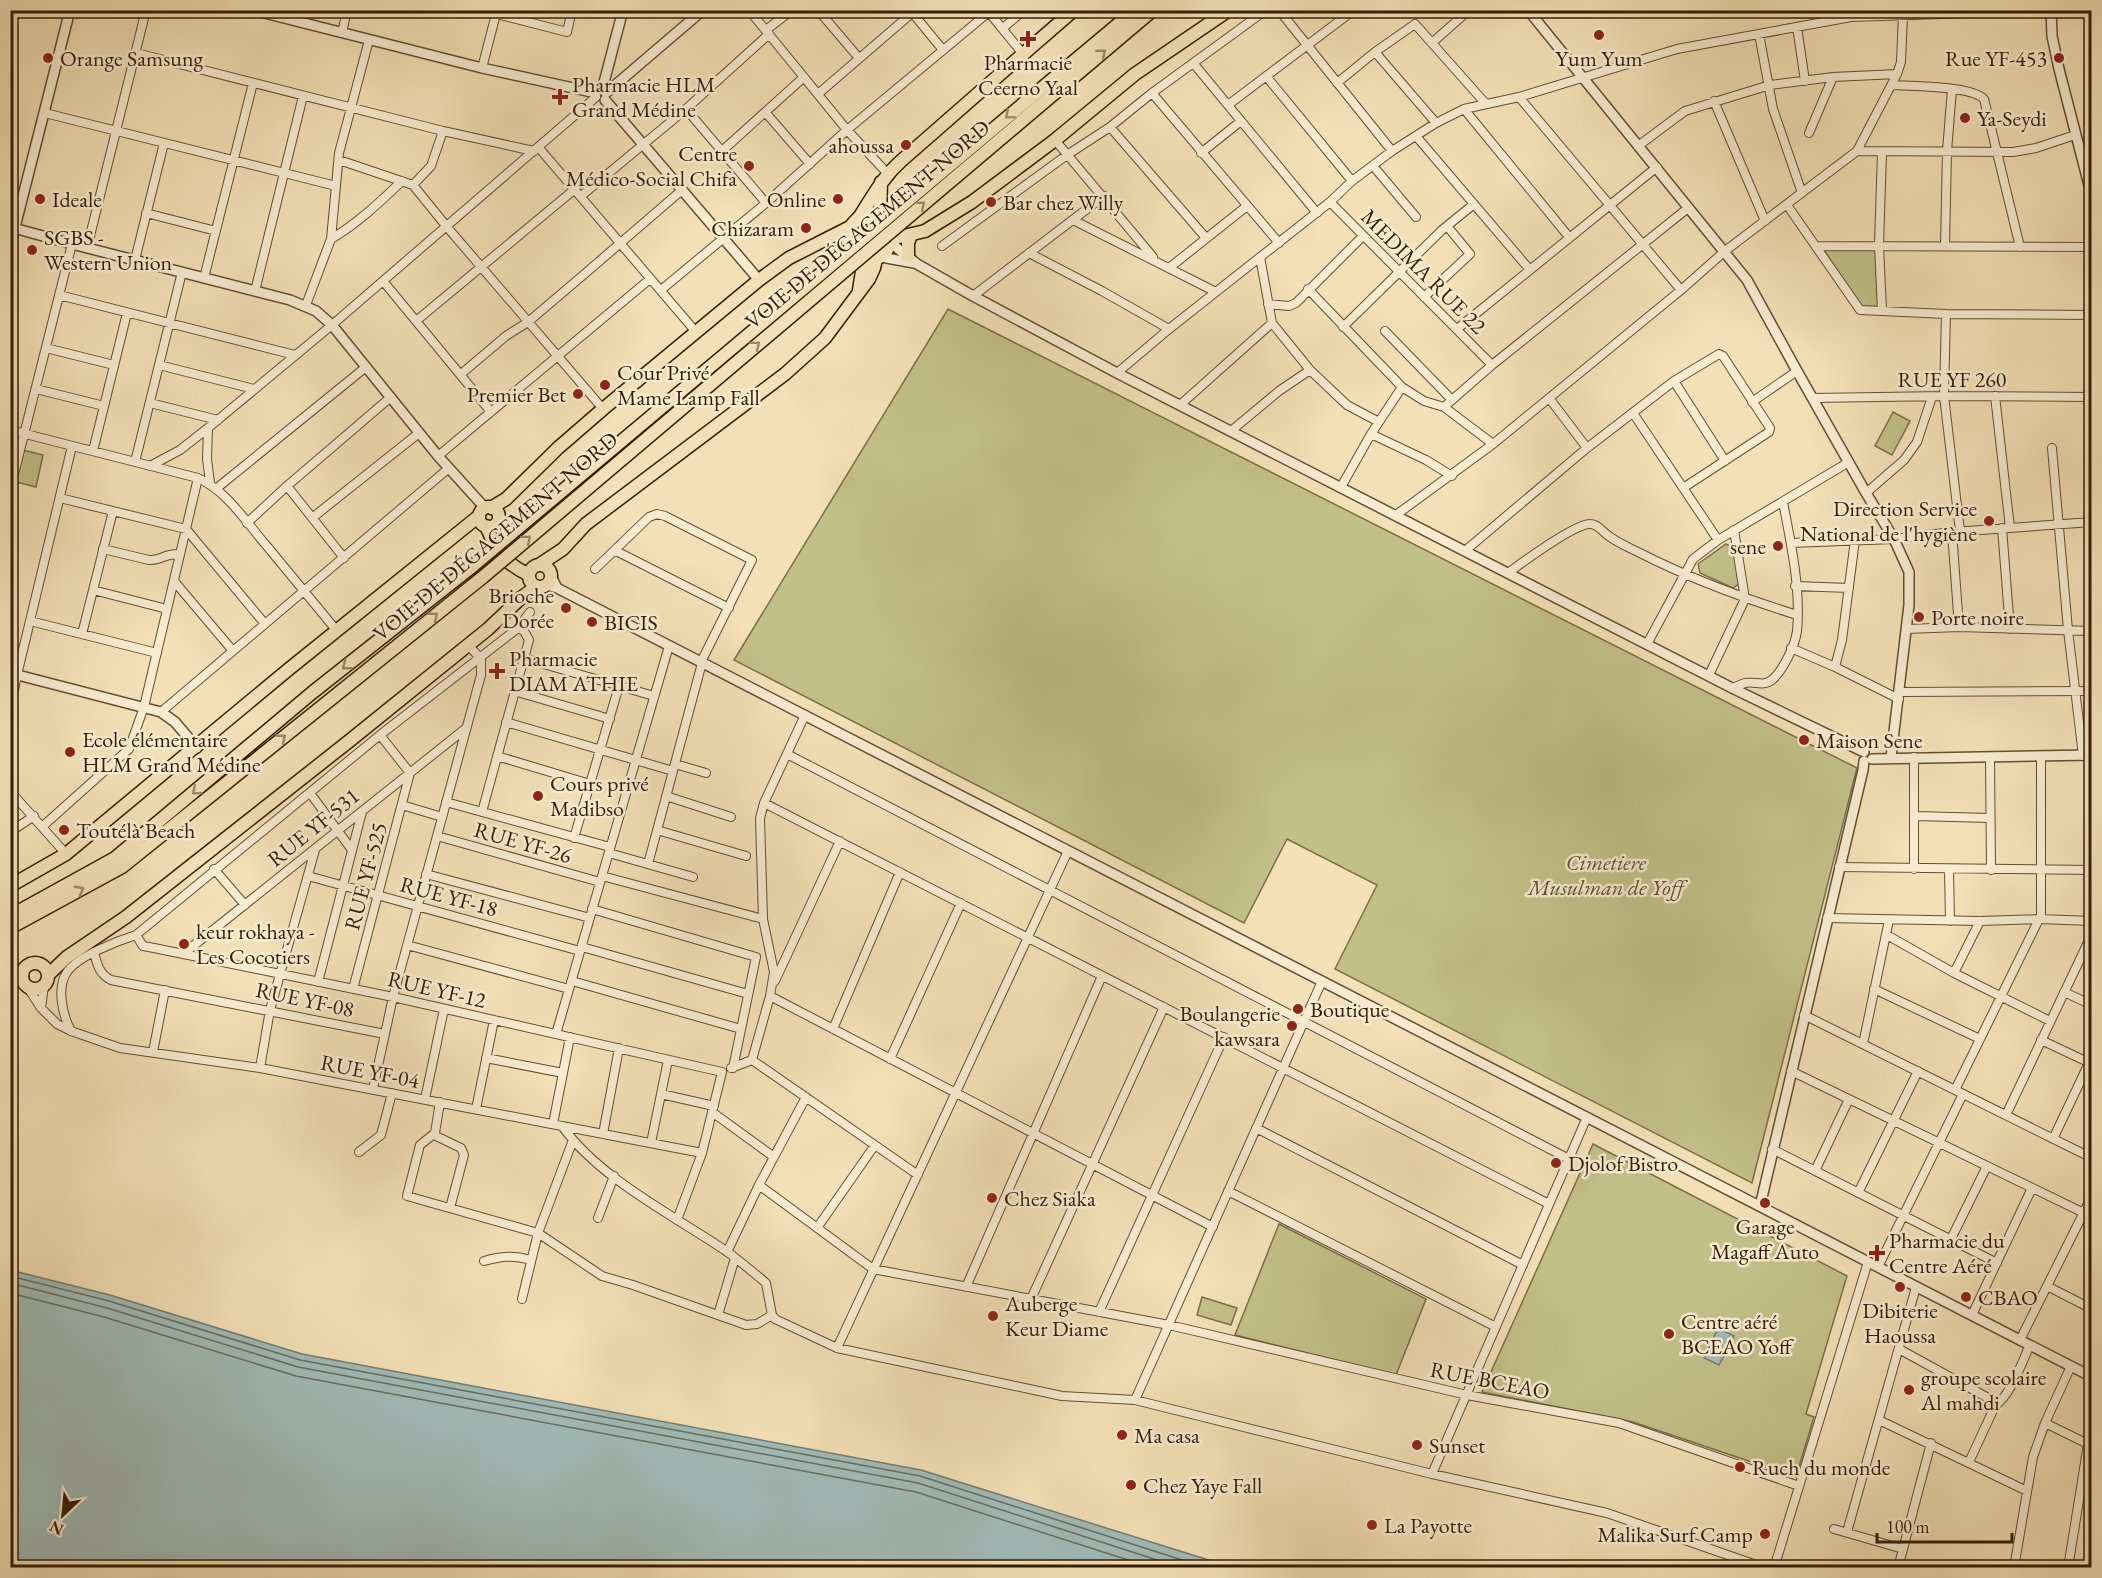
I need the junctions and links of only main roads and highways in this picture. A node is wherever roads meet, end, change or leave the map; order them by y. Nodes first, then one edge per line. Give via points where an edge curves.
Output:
1 (1074, 10) edge
2 (1135, 10) edge
3 (1153, 10) edge
4 (1229, 10) edge
5 (884, 177) junction
6 (854, 223) junction
7 (925, 231) junction
8 (887, 232) junction
9 (911, 235) junction
10 (848, 244) junction
11 (814, 245) junction
12 (874, 258) junction
13 (912, 260) road end
14 (488, 517) junction
15 (541, 577) junction
16 (10, 886) edge
17 (10, 916) edge
18 (10, 928) edge
19 (67, 957) junction
20 (38, 963) junction
21 (46, 980) junction
22 (20, 981) edge

1 - 5 main road
2 -> 17 main road, VOIE DE DÉGAGEMENT NORD, bridge via 474,564 115,858
18 -> 3 main road, VOIE DE DÉGAGEMENT NORD, bridge via 122,867 483,577
4 - 7 main road via 1135,74 972,202
5 - 6 main road
5 - 8 main road
6 - 8 main road via 869,216
6 - 10 main road via 848,233
6 - 11 main road
7 - 8 main road
7 - 9 main road
8 - 9 main road
8 - 12 main road via 889,248
9 - 13 main road via 908,243
10 - 11 main road
10 - 12 main road via 854,254
11 - 14 main road via 759,280 603,409
12 - 15 main road via 869,279 825,338 785,374 586,524
14 - 15 main road via 506,553
14 - 16 main road via 463,528 66,854
15 - 19 main road via 468,645 126,917
19 - 20 main road
19 - 21 main road
20 - 21 main road via 45,967
20 - 22 main road via 26,967
21 - 22 main road via 36,989

